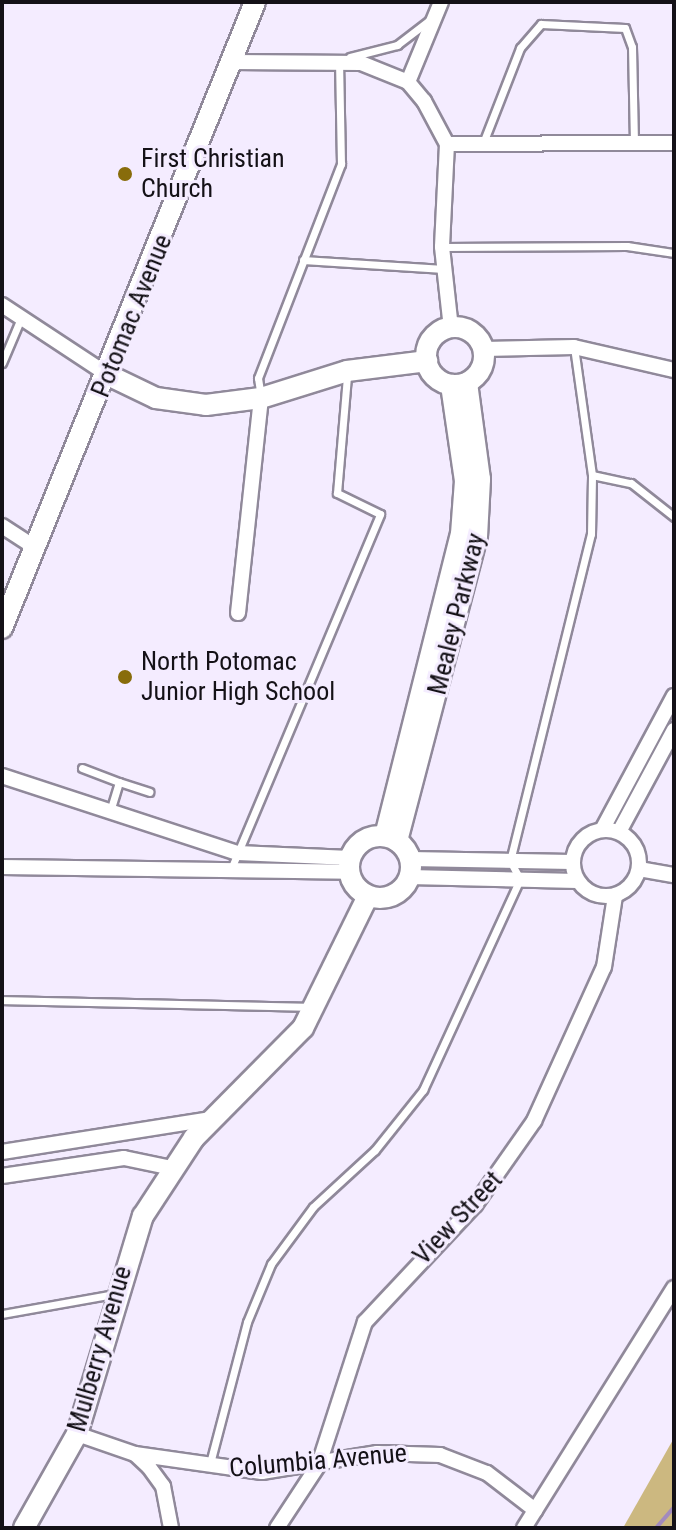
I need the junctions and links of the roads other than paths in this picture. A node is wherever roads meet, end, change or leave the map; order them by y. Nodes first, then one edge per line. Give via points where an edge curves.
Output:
1 (255, 2) edge
2 (439, 8) edge
3 (339, 60) junction
4 (233, 62) junction
5 (408, 82) junction
6 (483, 143) junction
7 (634, 143) junction
8 (674, 143) edge
9 (447, 144) junction
10 (442, 247) junction
11 (674, 253) edge
12 (303, 260) junction
13 (444, 269) junction
14 (2, 305) edge
15 (21, 318) junction
16 (451, 328) junction
17 (574, 347) junction
18 (484, 349) junction
19 (427, 361) junction
20 (2, 363) edge
21 (674, 370) edge
22 (347, 371) junction
23 (108, 375) junction
24 (459, 384) junction
25 (261, 398) junction
26 (592, 475) junction
27 (674, 517) edge
28 (2, 526) edge
29 (36, 548) junction
30 (238, 613) dead end
31 (2, 628) edge
32 (674, 696) edge
33 (674, 730) edge
34 (82, 768) dead end
35 (2, 776) edge
36 (119, 782) junction
37 (149, 792) dead end
38 (110, 813) junction
39 (602, 830) junction
40 (619, 832) junction
41 (391, 839) junction
42 (238, 853) junction
43 (510, 861) junction
44 (572, 862) junction
45 (349, 865) junction
46 (2, 867) edge
47 (410, 868) junction
48 (639, 869) junction
49 (231, 872) junction
50 (674, 875) edge
51 (520, 879) junction
52 (577, 881) junction
53 (368, 896) junction
54 (615, 896) junction
55 (2, 1000) edge
56 (317, 1008) junction
57 (211, 1119) junction
58 (2, 1152) edge
59 (172, 1168) junction
60 (2, 1176) edge
61 (674, 1288) edge
62 (114, 1294) junction
63 (2, 1314) edge
64 (77, 1434) junction
65 (135, 1454) junction
66 (319, 1464) junction
67 (209, 1469) junction
68 (535, 1510) junction
69 (169, 1525) edge
70 (24, 1528) edge
71 (277, 1528) edge
72 (524, 1528) edge

1 - 4 street, Potomac Avenue
2 - 3 lane via 397,45
2 - 5 street
3 - 4 street
3 - 5 street
3 - 12 lane via 341,164
4 - 23 street, Potomac Avenue
5 - 9 street
6 - 7 street
6 - 7 lane via 520,48 541,24 625,28 632,47
6 - 9 street
7 - 8 street
9 - 10 street
10 - 11 lane via 627,246
10 - 13 street
12 - 13 lane
12 - 25 lane via 258,378
13 - 16 street
14 - 15 street
15 - 20 lane
15 - 23 street
16 - 18 street via 471,332
16 - 19 street via 432,339
17 - 18 street
17 - 21 street
17 - 26 lane
18 - 24 street via 478,375
19 - 22 street
19 - 24 street
22 - 25 street
22 - 42 lane via 337,493 380,514
23 - 25 street via 129,389 180,403
23 - 29 street, Potomac Avenue
24 - 41 street, Mealey Parkway via 473,508
25 - 30 street
26 - 27 lane via 631,483
26 - 43 lane via 584,564
28 - 29 street
29 - 31 street, Potomac Avenue
32 - 39 street
33 - 40 street
34 - 36 lane
35 - 38 street
36 - 37 lane
36 - 38 lane
38 - 42 street
39 - 40 street
39 - 44 street via 582,839
40 - 48 street via 638,854
41 - 45 street via 363,840
41 - 47 street
42 - 45 street
42 - 49 lane
43 - 44 street
43 - 47 street
43 - 51 lane
44 - 52 street
45 - 49 street
45 - 53 street
46 - 49 street
47 - 51 street
47 - 53 street via 393,895
48 - 50 street
48 - 54 street
51 - 52 street
51 - 67 lane via 430,1080 271,1264 247,1322
52 - 54 street via 594,894
53 - 56 street, Mulberry Avenue
54 - 66 street, View Street via 604,967 534,1121 475,1205 365,1322
55 - 56 lane
56 - 57 street, Mulberry Avenue via 283,1052
57 - 58 street
57 - 59 street, Mulberry Avenue
59 - 60 street via 124,1158
59 - 62 street, Mulberry Avenue via 143,1216
61 - 68 street
62 - 63 lane
62 - 64 street, Mulberry Avenue
64 - 65 street, Columbia Avenue
64 - 70 street, Mulberry Avenue
65 - 67 street, Columbia Avenue
65 - 69 street via 163,1486
66 - 67 street, Columbia Avenue
66 - 68 street, Columbia Avenue via 377,1453 440,1455 487,1473
66 - 71 street, View Street
68 - 72 street

